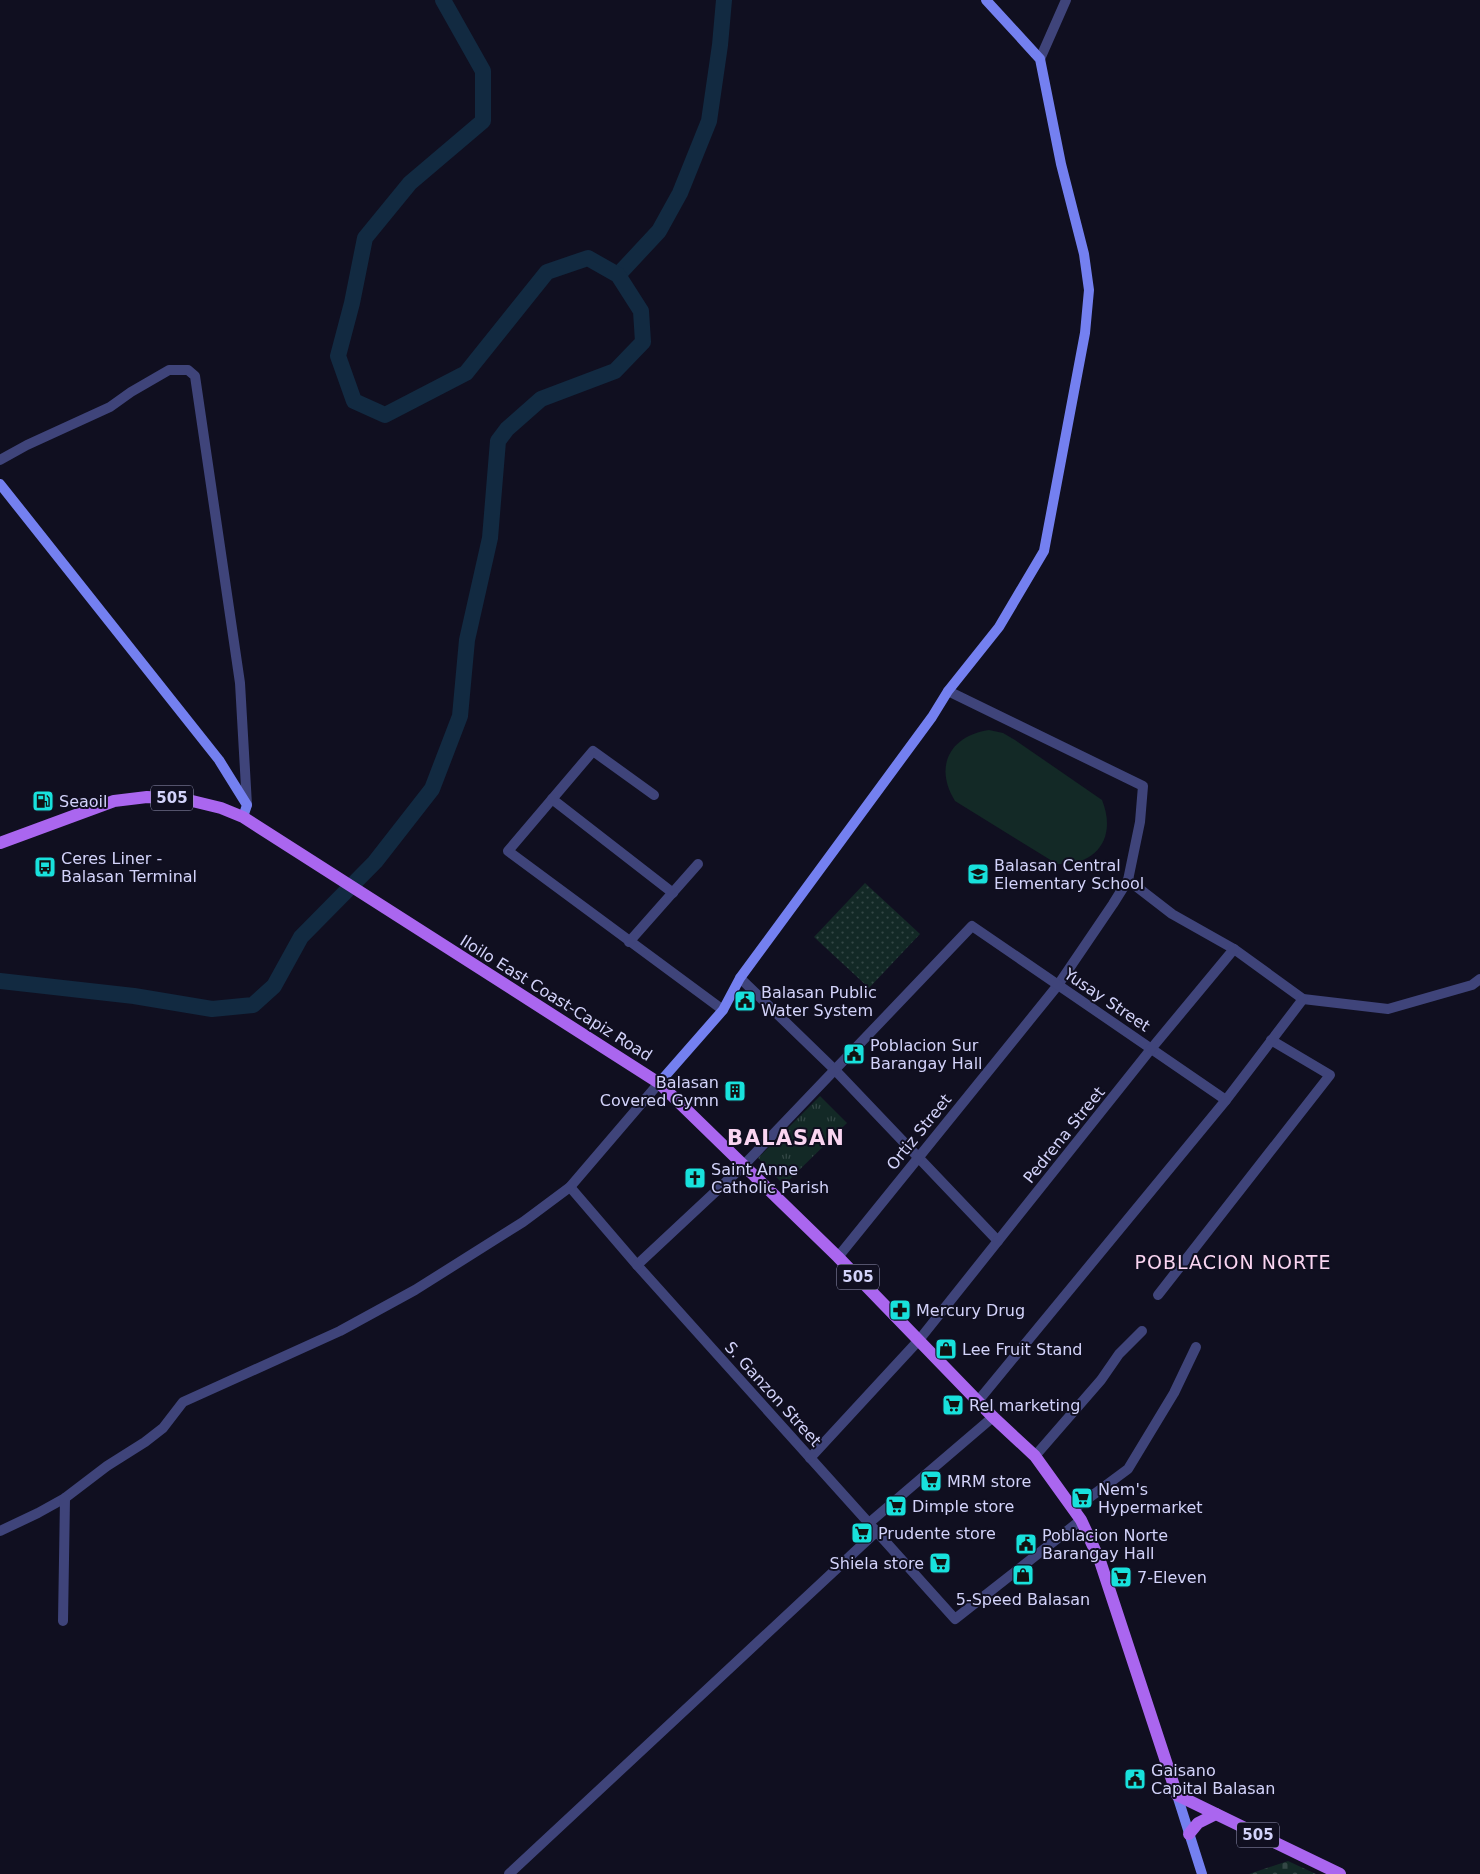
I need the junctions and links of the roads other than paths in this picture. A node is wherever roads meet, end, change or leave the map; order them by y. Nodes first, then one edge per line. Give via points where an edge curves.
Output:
1 (986, 0) edge
2 (1066, 0) edge
3 (1040, 59) junction
4 (0, 460) edge
5 (0, 484) edge
6 (948, 691) junction
7 (654, 796) dead end
8 (552, 799) junction
9 (245, 811) junction
10 (0, 843) edge
11 (698, 864) dead end
12 (1128, 880) junction
13 (673, 893) junction
14 (629, 942) junction
15 (1234, 949) junction
16 (740, 978) junction
17 (1480, 979) edge
18 (1058, 985) junction
19 (1303, 999) junction
20 (723, 1010) junction
21 (1271, 1040) junction
22 (1151, 1049) junction
23 (835, 1070) junction
24 (659, 1082) junction
25 (1226, 1100) junction
26 (918, 1158) junction
27 (743, 1166) junction
28 (570, 1187) junction
29 (998, 1241) junction
30 (838, 1257) junction
31 (637, 1264) junction
32 (1158, 1295) dead end
33 (1142, 1331) dead end
34 (920, 1340) junction
35 (1196, 1347) dead end
36 (978, 1401) junction
37 (993, 1417) junction
38 (1035, 1456) junction
39 (810, 1458) junction
40 (65, 1498) junction
41 (1074, 1509) junction
42 (1081, 1520) junction
43 (869, 1523) junction
44 (0, 1531) edge
45 (876, 1532) junction
46 (63, 1621) dead end
47 (1177, 1795) junction
48 (1216, 1814) junction
49 (1189, 1834) junction
50 (509, 1874) edge
51 (1202, 1874) edge
52 (1340, 1874) edge

1 - 3 street
2 - 3 street
3 - 6 street via 1061,164 1084,254 1089,290 1084,332 1044,551 999,627
4 - 9 street via 110,407 169,370 188,370 194,376 240,683
5 - 9 street via 219,760
6 - 12 street via 1143,786 1140,822
6 - 16 street
7 - 8 street via 594,751
8 - 13 street
8 - 14 street via 508,851
9 - 10 main road, Iloilo East Coast-Capiz Road / 505 via 184,799 147,797 114,801
9 - 24 main road, Iloilo East Coast-Capiz Road / 505 via 369,899
11 - 13 street
12 - 15 street via 1172,914
12 - 18 street, Ortiz Street
13 - 14 street
14 - 20 street
15 - 19 street
15 - 22 street, Pedrena Street
16 - 20 street
16 - 23 street
17 - 19 street via 1472,985 1388,1009
18 - 22 street, Yusay Street
18 - 23 street, Yusay Street via 972,926
18 - 26 street, Ortiz Street
19 - 21 street
20 - 24 street
21 - 25 street
21 - 32 street via 1330,1075
22 - 25 street, Yusay Street
22 - 29 street, Pedrena Street
23 - 26 street
23 - 27 street
24 - 27 main road, Iloilo East Coast-Capiz Road / 505
24 - 28 street
25 - 36 street
26 - 29 street
26 - 30 street, Ortiz Street
27 - 30 main road, Iloilo East Coast-Capiz Road / 505
27 - 31 street
28 - 31 street, S. Ganzon Street
28 - 40 street via 523,1222 415,1290 340,1331 183,1402 163,1428
29 - 34 street, Pedrena Street
30 - 34 main road, Iloilo East Coast-Capiz Road / 505
31 - 39 street, S. Ganzon Street
33 - 38 street via 1119,1354 1101,1380
34 - 36 main road, Iloilo East Coast-Capiz Road / 505
34 - 39 street, Pedrena Street
35 - 41 street via 1174,1393 1128,1469
36 - 37 main road, Iloilo East Coast-Capiz Road / 505
37 - 38 main road, Iloilo East Coast-Capiz Road / 505
37 - 43 street
38 - 41 main road, Iloilo East Coast-Capiz Road / 505
39 - 43 street, S. Ganzon Street
40 - 44 street
40 - 46 street
41 - 42 main road, Iloilo East Coast-Capiz Road / 505
42 - 45 street, S. Ganzon Street via 955,1619
42 - 47 main road, Iloilo East Coast-Capiz Road / 505 via 1100,1562
43 - 45 street, S. Ganzon Street
45 - 50 street
47 - 48 main road, 505
47 - 49 street
48 - 49 main road via 1198,1823
48 - 52 main road, 505
49 - 51 street

